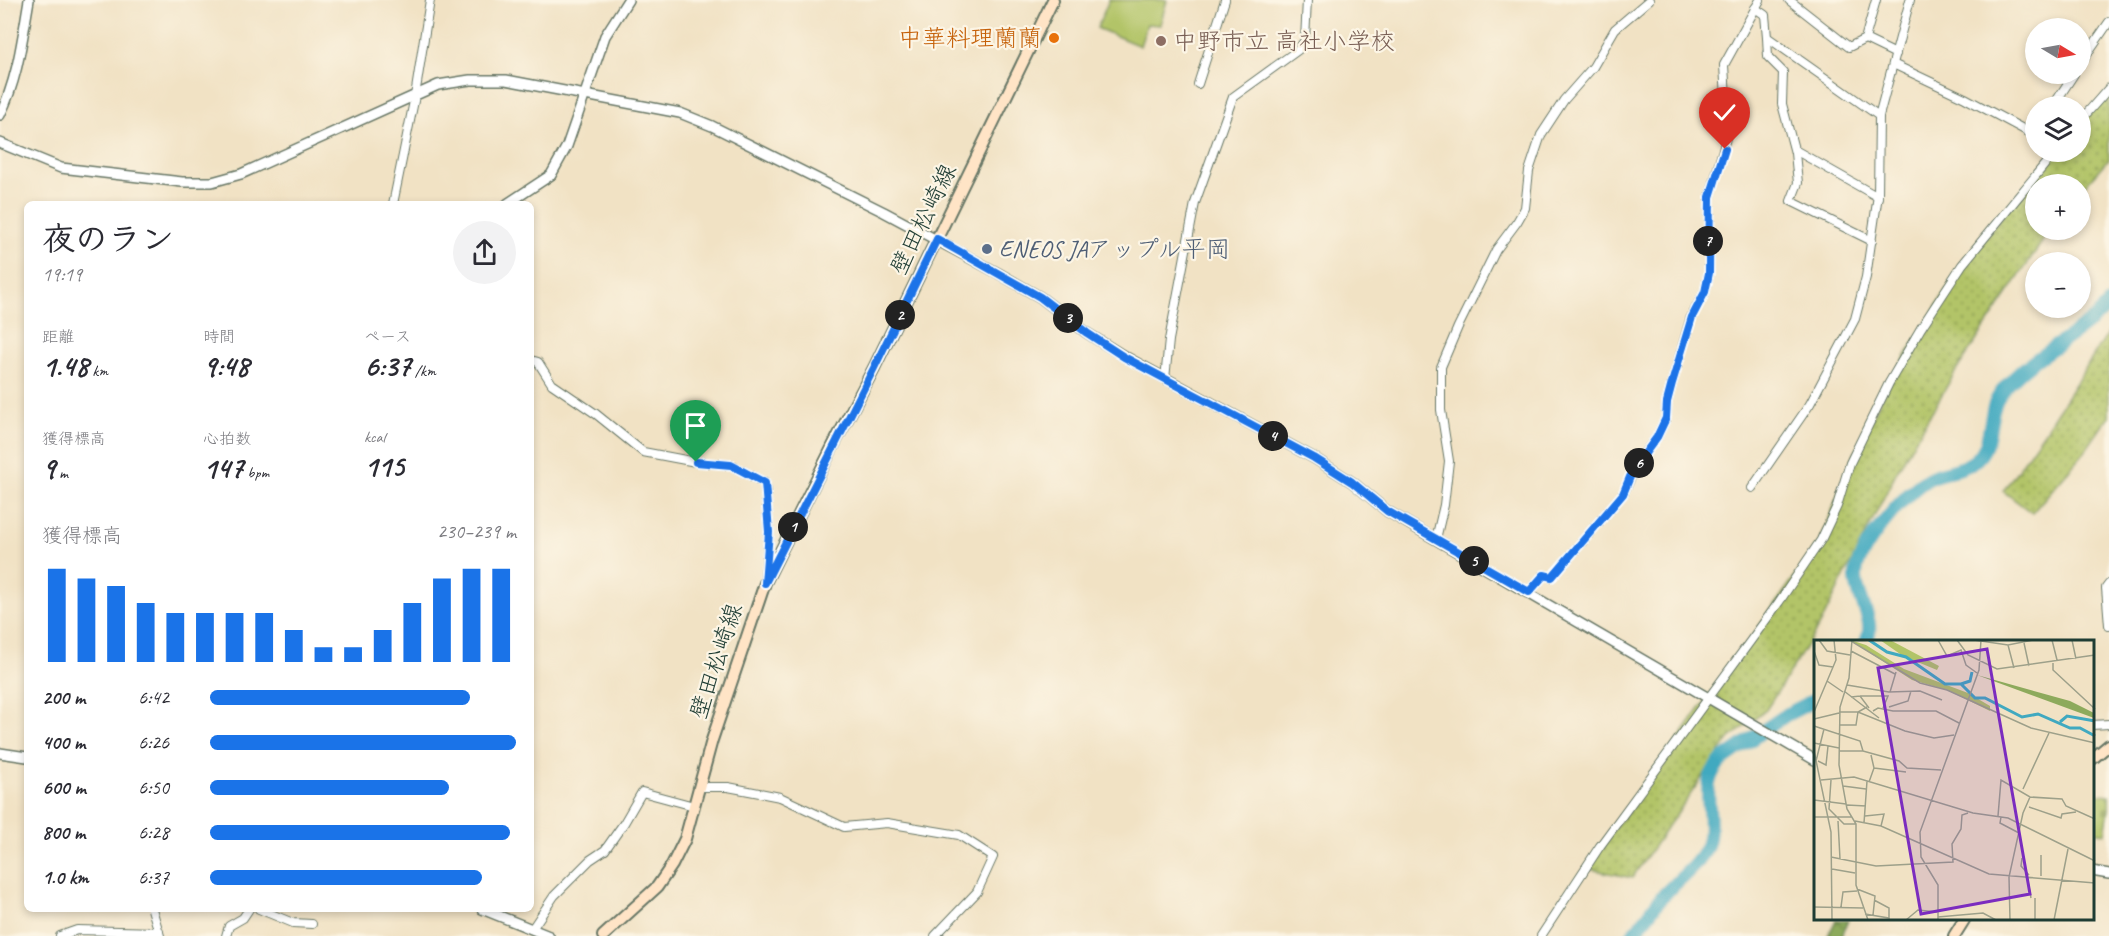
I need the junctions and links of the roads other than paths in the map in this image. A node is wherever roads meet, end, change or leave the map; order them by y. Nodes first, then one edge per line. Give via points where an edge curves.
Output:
1 (29, 0) edge
2 (430, 0) edge
3 (628, 0) edge
4 (1053, 0) edge
5 (1225, 0) edge
6 (1307, 0) edge
7 (1649, 0) edge
8 (1760, 0) edge
9 (1789, 0) edge
10 (1876, 0) edge
11 (1910, 0) edge
12 (1755, 8) junction
13 (2109, 23) edge
14 (1767, 37) junction
15 (1865, 39) junction
16 (2091, 48) edge
17 (1896, 54) junction
18 (1893, 64) junction
19 (1198, 84) dead end
20 (2109, 88) edge
21 (585, 94) junction
22 (415, 96) junction
23 (2091, 108) edge
24 (0, 115) edge
25 (1879, 116) junction
26 (2025, 129) edge
27 (0, 143) edge
28 (1795, 150) junction
29 (2047, 162) edge
30 (1878, 197) junction
31 (394, 201) edge
32 (512, 201) edge
33 (937, 239) junction
34 (1872, 241) junction
35 (534, 361) edge
36 (1166, 379) junction
37 (1752, 488) dead end
38 (1436, 538) junction
39 (765, 583) junction
40 (2109, 584) edge
41 (1529, 592) junction
42 (2109, 625) edge
43 (1708, 696) junction
44 (2109, 724) edge
45 (2094, 725) edge
46 (2109, 745) edge
47 (0, 753) edge
48 (24, 757) edge
49 (2094, 757) edge
50 (1814, 759) edge
51 (699, 787) junction
52 (694, 806) junction
53 (2094, 870) edge
54 (2109, 874) edge
55 (153, 912) edge
56 (247, 912) edge
57 (266, 912) edge
58 (490, 912) edge
59 (1963, 921) edge
60 (312, 924) dead end
61 (532, 929) junction
62 (159, 934) edge
63 (60, 936) edge
64 (226, 936) edge
65 (549, 936) edge
66 (603, 936) edge
67 (935, 936) edge
68 (1541, 936) edge
69 (1954, 936) edge

1 - 24 street via 15,78
2 - 22 street
3 - 21 street via 605,36
4 - 33 main road, 壁田松崎線
5 - 19 street
6 - 36 street via 1305,40 1298,50 1233,97 1195,203 1169,340
7 - 38 street via 1615,29 1593,67 1564,99 1541,135 1529,171 1525,208 1496,250 1441,367 1441,410 1449,461
8 - 12 street
9 - 15 street via 1849,47
10 - 15 street
11 - 17 street
12 - 14 street via 1766,15
12 - 41 street via 1724,65 1728,131 1710,197 1709,273 1672,383 1666,418 1610,512 1552,577 1544,575
13 - 16 street
14 - 25 street
14 - 28 street via 1768,57 1783,72 1782,104
15 - 17 street
17 - 18 street
18 - 25 street
18 - 26 street
20 - 23 street
21 - 22 street via 506,80 470,80 438,85
21 - 32 street via 567,146 551,175
21 - 33 street via 680,113 712,126
22 - 27 street via 241,174 212,182 61,168
22 - 31 street
25 - 30 street
28 - 30 street
28 - 34 street via 1798,183 1791,201
29 - 43 street via 1962,265 1921,328 1888,383 1850,463 1821,540
30 - 34 street
33 - 36 street via 1040,297 1087,333
33 - 39 main road, 壁田松崎線
34 - 37 street via 1855,319 1810,404
35 - 39 street via 552,384 644,452 731,465 765,483 769,532
36 - 38 street via 1314,458 1387,511
38 - 41 street
39 - 51 main road, 壁田松崎線
40 - 42 street
41 - 43 street
43 - 50 street
43 - 68 street
44 - 45 street
46 - 49 main road
47 - 48 street
51 - 52 main road, 壁田松崎線
51 - 67 street via 728,787 780,797 844,827 887,824 959,835 974,844 993,857 977,892
52 - 61 street via 642,792 605,850 554,896
52 - 66 main road, 壁田松崎線 via 685,839 657,887
53 - 54 street
55 - 62 street
56 - 64 street via 229,926
57 - 60 street via 293,923
58 - 61 street
59 - 69 main road
61 - 65 street
62 - 63 street via 77,930

